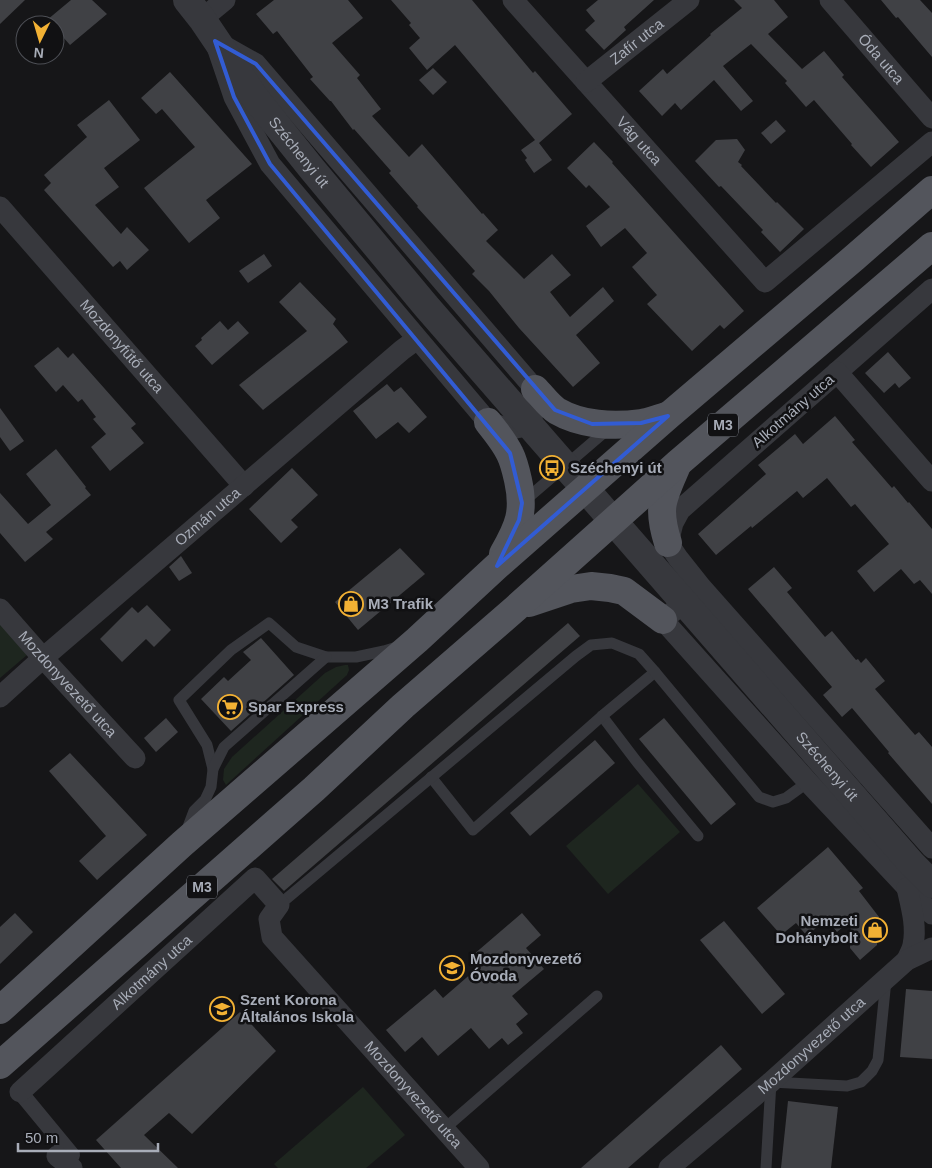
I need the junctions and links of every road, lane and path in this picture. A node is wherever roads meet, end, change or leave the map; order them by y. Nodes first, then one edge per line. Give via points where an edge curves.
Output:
1 (225, 0) edge
2 (513, 0) edge
3 (689, 0) edge
4 (830, 0) edge
5 (201, 20) edge
6 (586, 82) junction
7 (932, 118) edge
8 (932, 142) edge
9 (932, 190) edge
10 (0, 207) edge
11 (932, 246) edge
12 (932, 289) edge
13 (417, 339) junction
14 (837, 372) junction
15 (535, 389) junction
16 (668, 416) junction
17 (488, 422) junction
18 (613, 424) junction
19 (677, 464) junction
20 (932, 481) edge
21 (244, 486) junction
22 (522, 503) junction
23 (668, 543) junction
24 (497, 566) junction
25 (701, 587) junction
26 (516, 608) junction
27 (0, 609) edge
28 (663, 620) junction
29 (417, 640) junction
30 (326, 656) junction
31 (43, 658) junction
32 (655, 672) junction
33 (0, 697) edge
34 (602, 716) junction
35 (135, 758) dead end
36 (213, 769) junction
37 (431, 777) junction
38 (808, 782) junction
39 (698, 836) dead end
40 (182, 844) junction
41 (921, 871) edge
42 (279, 905) junction
43 (932, 914) edge
44 (932, 948) edge
45 (907, 960) junction
46 (886, 978) junction
47 (597, 996) dead end
48 (0, 1010) edge
49 (0, 1065) edge
50 (771, 1082) junction
51 (20, 1092) joint
52 (444, 1129) junction
53 (70, 1162) edge
54 (479, 1168) edge
55 (669, 1168) edge
56 (766, 1168) edge

1 - 5 street
2 - 6 street, Vág utca
3 - 6 street, Zafír utca
4 - 7 street, Óda utca
5 - 13 street via 234,98 270,164
5 - 15 street via 256,64
5 - 41 street, Széchenyi út via 256,99 426,306
6 - 8 street, Vág utca via 764,282
9 - 16 main road
10 - 21 street, Mozdonyfűtő utca
11 - 19 main road, M3
12 - 14 street, Alkotmány utca
13 - 17 street
13 - 21 street, Ozmán utca
14 - 20 street
14 - 23 street, Alkotmány utca via 680,510
15 - 17 street via 534,410 526,425 511,428
15 - 18 main road via 555,410 592,424
16 - 18 main road via 641,423
16 - 24 main road
17 - 22 main road via 510,453
18 - 22 lane
19 - 23 main road via 662,500 661,516
19 - 26 main road, M3
21 - 31 street, Ozmán utca
22 - 24 main road via 519,520
23 - 25 street
24 - 29 main road
25 - 28 street
25 - 41 street
26 - 28 main road via 571,589 591,586 624,591
26 - 49 main road, M3
27 - 31 street, Mozdonyvezető utca
28 - 38 street
29 - 30 lane via 356,657
29 - 40 main road
30 - 36 lane via 224,747
30 - 36 lane via 296,647 269,623 231,650 179,700 207,745
31 - 33 street, Ozmán utca
31 - 35 street, Mozdonyvezető utca
32 - 34 lane
32 - 37 lane via 639,654 612,643 591,645
32 - 38 lane via 759,797 773,802 786,798
34 - 37 lane via 473,830
34 - 39 lane
36 - 40 lane via 211,787 205,800 194,811
37 - 42 lane
38 - 41 street
40 - 48 main road
41 - 43 street
41 - 45 street via 913,913 913,946
42 - 51 street, Alkotmány utca via 255,878
42 - 52 street, Mozdonyvezető utca via 269,919 272,937
44 - 45 street, Mozdonyvezető utca
45 - 46 street, Mozdonyvezető utca
46 - 50 street, Mozdonyvezető utca
46 - 50 lane via 878,1060 866,1077 847,1086
47 - 52 lane
50 - 55 street, Mozdonyvezető utca
50 - 56 lane
51 - 53 street
52 - 54 street, Mozdonyvezető utca

